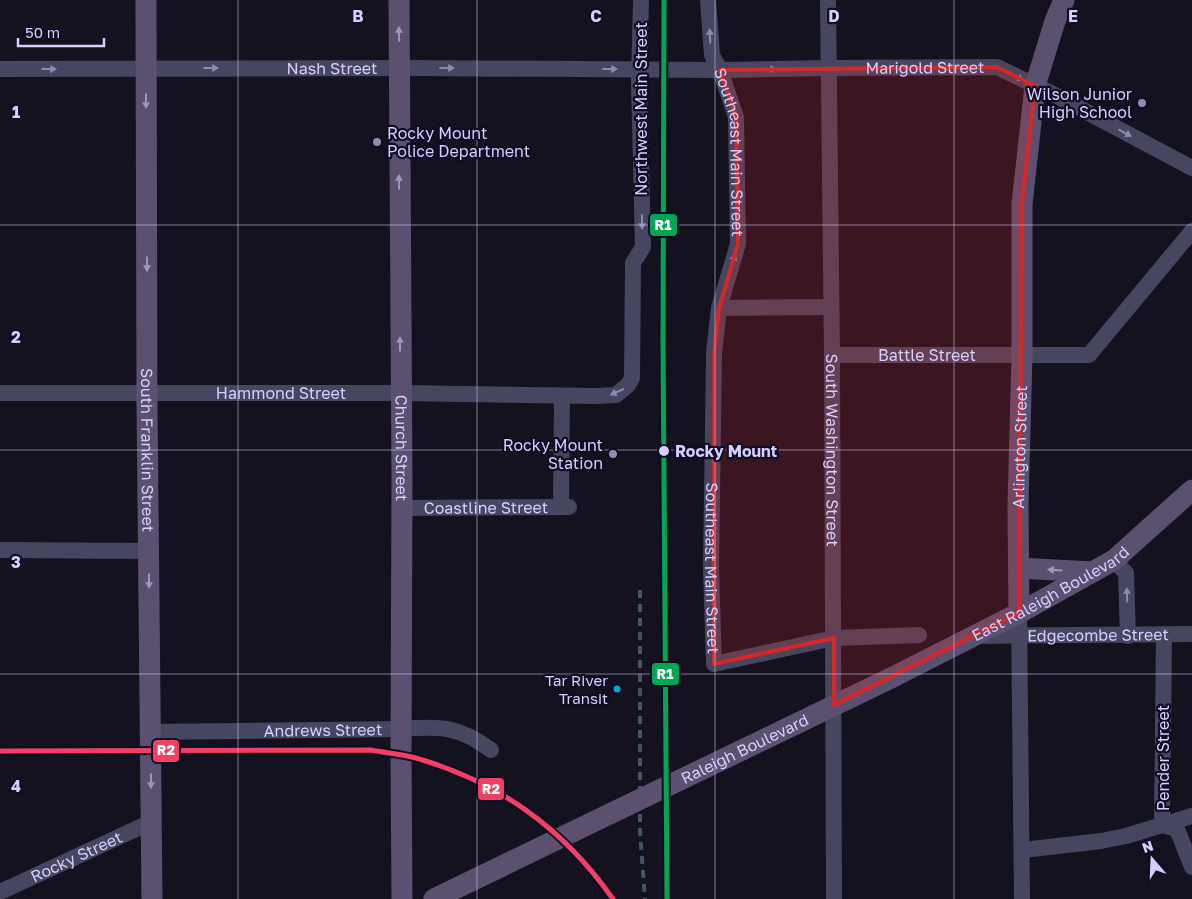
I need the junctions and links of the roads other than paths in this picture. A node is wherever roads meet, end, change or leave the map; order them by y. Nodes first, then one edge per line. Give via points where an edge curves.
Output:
1 (146, 0) edge
2 (399, 0) edge
3 (641, 0) edge
4 (708, 0) edge
5 (828, 0) edge
6 (1064, 0) edge
7 (146, 68) junction
8 (399, 68) junction
9 (828, 68) junction
10 (0, 69) edge
11 (640, 69) junction
12 (664, 69) joint
13 (720, 70) junction
14 (1035, 86) junction
15 (1192, 168) edge
16 (1192, 231) edge
17 (831, 307) junction
18 (719, 308) junction
19 (832, 355) junction
20 (1022, 355) junction
21 (147, 392) junction
22 (0, 393) edge
23 (400, 393) junction
24 (562, 396) junction
25 (1192, 490) edge
26 (402, 508) junction
27 (0, 550) edge
28 (149, 551) junction
29 (1114, 560) junction
30 (1019, 568) junction
31 (1092, 572) junction
32 (1019, 613) junction
33 (1192, 634) edge
34 (919, 635) dead end
35 (1164, 635) junction
36 (972, 636) junction
37 (1018, 636) junction
38 (1128, 636) junction
39 (834, 638) junction
40 (893, 676) joint
41 (401, 729) junction
42 (150, 732) junction
43 (491, 750) dead end
44 (1192, 816) edge
45 (151, 822) junction
46 (1162, 825) junction
47 (1023, 850) junction
48 (1192, 867) edge
49 (0, 892) edge
50 (402, 898) edge
51 (152, 899) edge
52 (434, 899) edge
53 (834, 899) edge
54 (1022, 899) edge

1 - 7 main road, South Franklin Street
8 -> 2 main road, Church Street
3 - 11 street, Northwest Main Street
13 -> 4 street, Southeast Main Street via 712,55
5 - 9 street, South Washington Street
6 - 14 main road, Arlington Street
7 -> 8 street, Nash Street
10 -> 7 street, Nash Street
7 -> 21 main road, South Franklin Street
8 -> 11 street, Nash Street
23 -> 8 main road, Church Street
13 -> 9 street, Marigold Street
9 -> 14 street, Marigold Street via 996,67
9 - 17 street, South Washington Street
11 - 12 street, Nash Street
11 -> 24 street, Northwest Main Street via 643,247 633,263 632,378 616,395
12 - 13 street, Marigold Street
18 -> 13 street, Southeast Main Street via 738,244 736,117
14 -> 15 street, Marigold Street
14 - 20 main road, Arlington Street via 1022,204
16 - 20 street, Battle Street via 1089,355
17 - 18 street
17 - 19 street, South Washington Street
18 - 39 street, Southeast Main Street via 714,353 711,569 714,664
19 - 20 street, Battle Street
19 - 39 street, South Washington Street
20 - 30 main road, Arlington Street
21 - 22 street, Hammond Street
21 - 23 street, Hammond Street
21 - 28 main road, South Franklin Street
23 - 24 street, Hammond Street
23 - 26 main road, Church Street
24 - 26 street, Coastline Street via 565,507
25 - 29 main road, East Raleigh Boulevard
26 - 41 main road, Church Street
27 - 28 street
28 -> 42 main road, South Franklin Street
29 - 31 main road, East Raleigh Boulevard
38 -> 29 street via 1126,572
31 -> 30 main road
30 - 32 main road, Arlington Street
31 - 32 main road, East Raleigh Boulevard
32 - 36 main road, East Raleigh Boulevard
32 - 37 street, Arlington Street
33 - 35 street, Edgecombe Street
34 - 39 street
35 - 38 street, Edgecombe Street
35 - 46 street, Pender Street
36 - 37 street, Edgecombe Street
36 - 40 main road, East Raleigh Boulevard
37 - 38 street, Edgecombe Street
37 - 47 street, Arlington Street
39 - 53 street, South Washington Street
40 - 52 main road, Raleigh Boulevard, bridge
41 - 42 street, Andrews Street
41 - 43 street, Andrews Street via 444,728 461,732
41 - 50 main road, Church Street
42 -> 45 main road, South Franklin Street
44 - 46 street
45 - 49 street, Rocky Street
45 - 51 main road, South Franklin Street
46 - 47 street via 1100,841
46 - 48 street, Pender Street via 1177,829
47 - 54 street, Arlington Street

